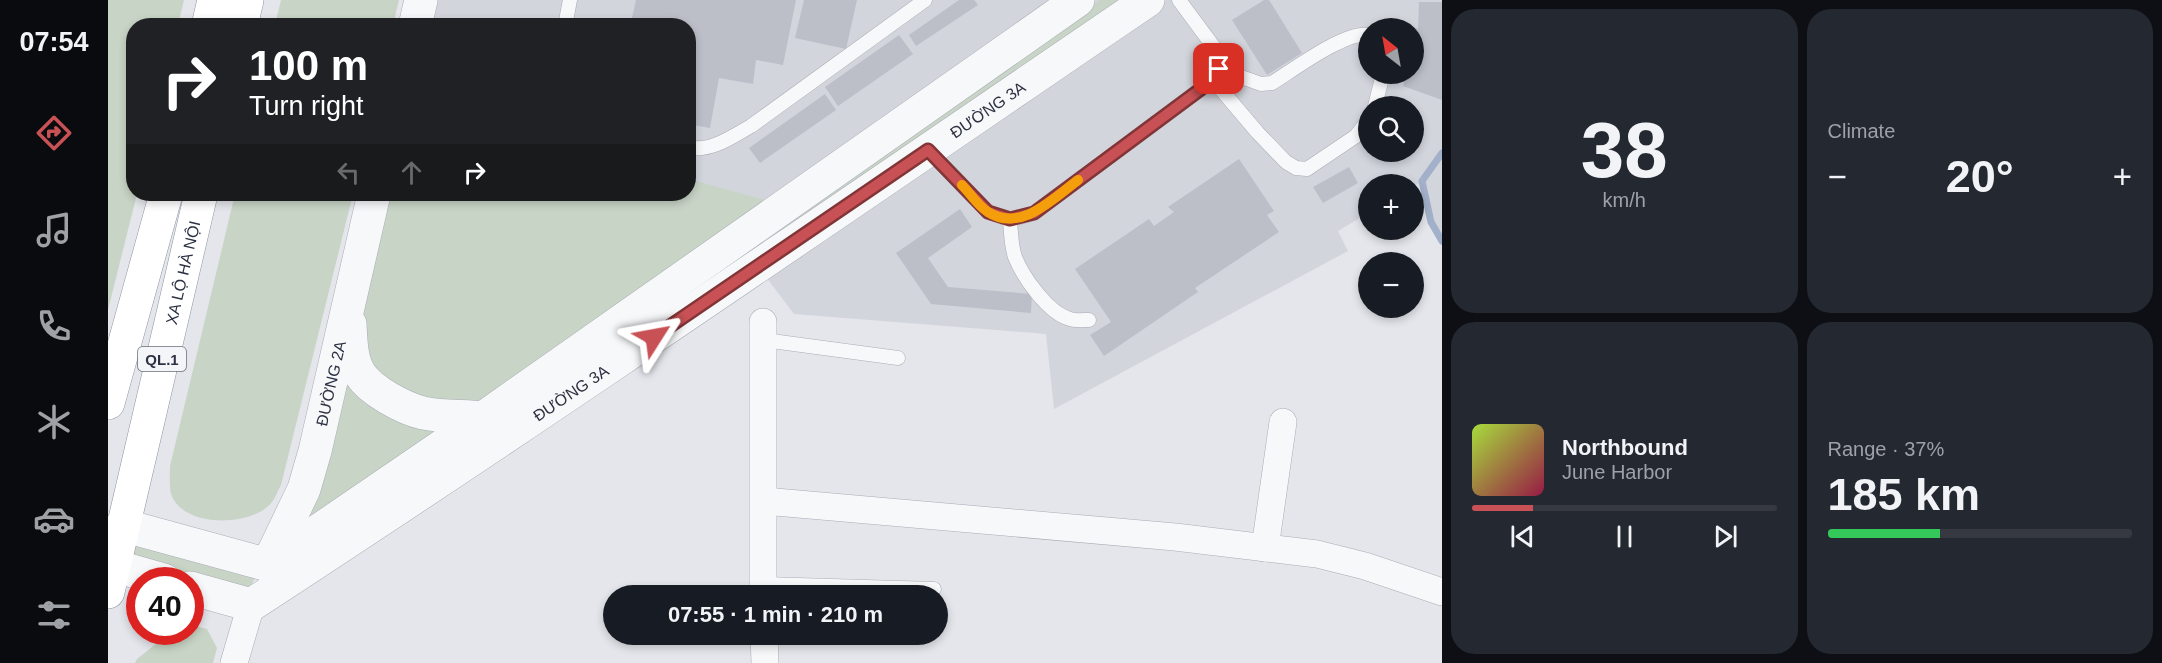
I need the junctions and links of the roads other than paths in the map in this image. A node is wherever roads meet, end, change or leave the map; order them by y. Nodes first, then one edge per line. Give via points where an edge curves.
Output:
1 (214, 0) edge
2 (247, 0) edge
3 (421, 0) edge
4 (570, 0) edge
5 (925, 0) edge
6 (1078, 0) edge
7 (1148, 0) edge
8 (1179, 0) edge
9 (210, 18) edge
10 (243, 18) edge
11 (417, 18) edge
12 (567, 18) edge
13 (1358, 36) edge
14 (1216, 74) junction
15 (1358, 133) edge
16 (696, 149) edge
17 (928, 150) junction
18 (164, 201) edge
19 (199, 201) edge
20 (372, 201) edge
21 (1010, 219) junction
22 (349, 299) junction
23 (1089, 320) dead end
24 (764, 331) joint
25 (898, 358) dead end
26 (108, 404) edge
27 (483, 417) junction
28 (1283, 422) dead end
29 (764, 501) junction
30 (122, 525) junction
31 (1265, 548) junction
32 (268, 565) junction
33 (111, 579) edge
34 (126, 579) edge
35 (763, 585) edge
36 (1442, 591) edge
37 (204, 592) edge
38 (251, 605) junction
39 (764, 645) edge
40 (234, 663) edge
41 (765, 663) edge

1 - 9 highway
2 - 10 highway
3 - 11 street
4 - 12 lane
5 - 16 lane via 751,126 720,144
6 - 27 street, ĐƯỜNG 3A
7 - 17 street, ĐƯỜNG 3A
8 - 14 lane via 1216,50
13 - 14 lane via 1340,41 1272,83
14 - 15 lane via 1258,134 1296,168 1307,169
14 - 21 lane via 1034,213
17 - 21 lane via 988,212
17 - 38 street, ĐƯỜNG 3A
18 - 26 highway, QL.1
19 - 30 highway, XA LỘ HÀ NỘI / QL.1
20 - 22 street, ĐƯỜNG 2A
21 - 23 lane via 1011,244 1031,285 1052,309 1071,320
22 - 27 street via 354,360 370,386 392,401 423,413
22 - 32 street, ĐƯỜNG 2A via 304,489
24 - 25 lane
24 - 29 street
27 - 32 street, ĐƯỜNG 3A
28 - 31 street
29 - 31 street
29 - 35 street
30 - 32 street
30 - 33 highway, QL.1
31 - 36 street via 1317,554
32 - 38 street, ĐƯỜNG 2A
33 - 34 street
37 - 38 street
38 - 40 street
39 - 41 street

